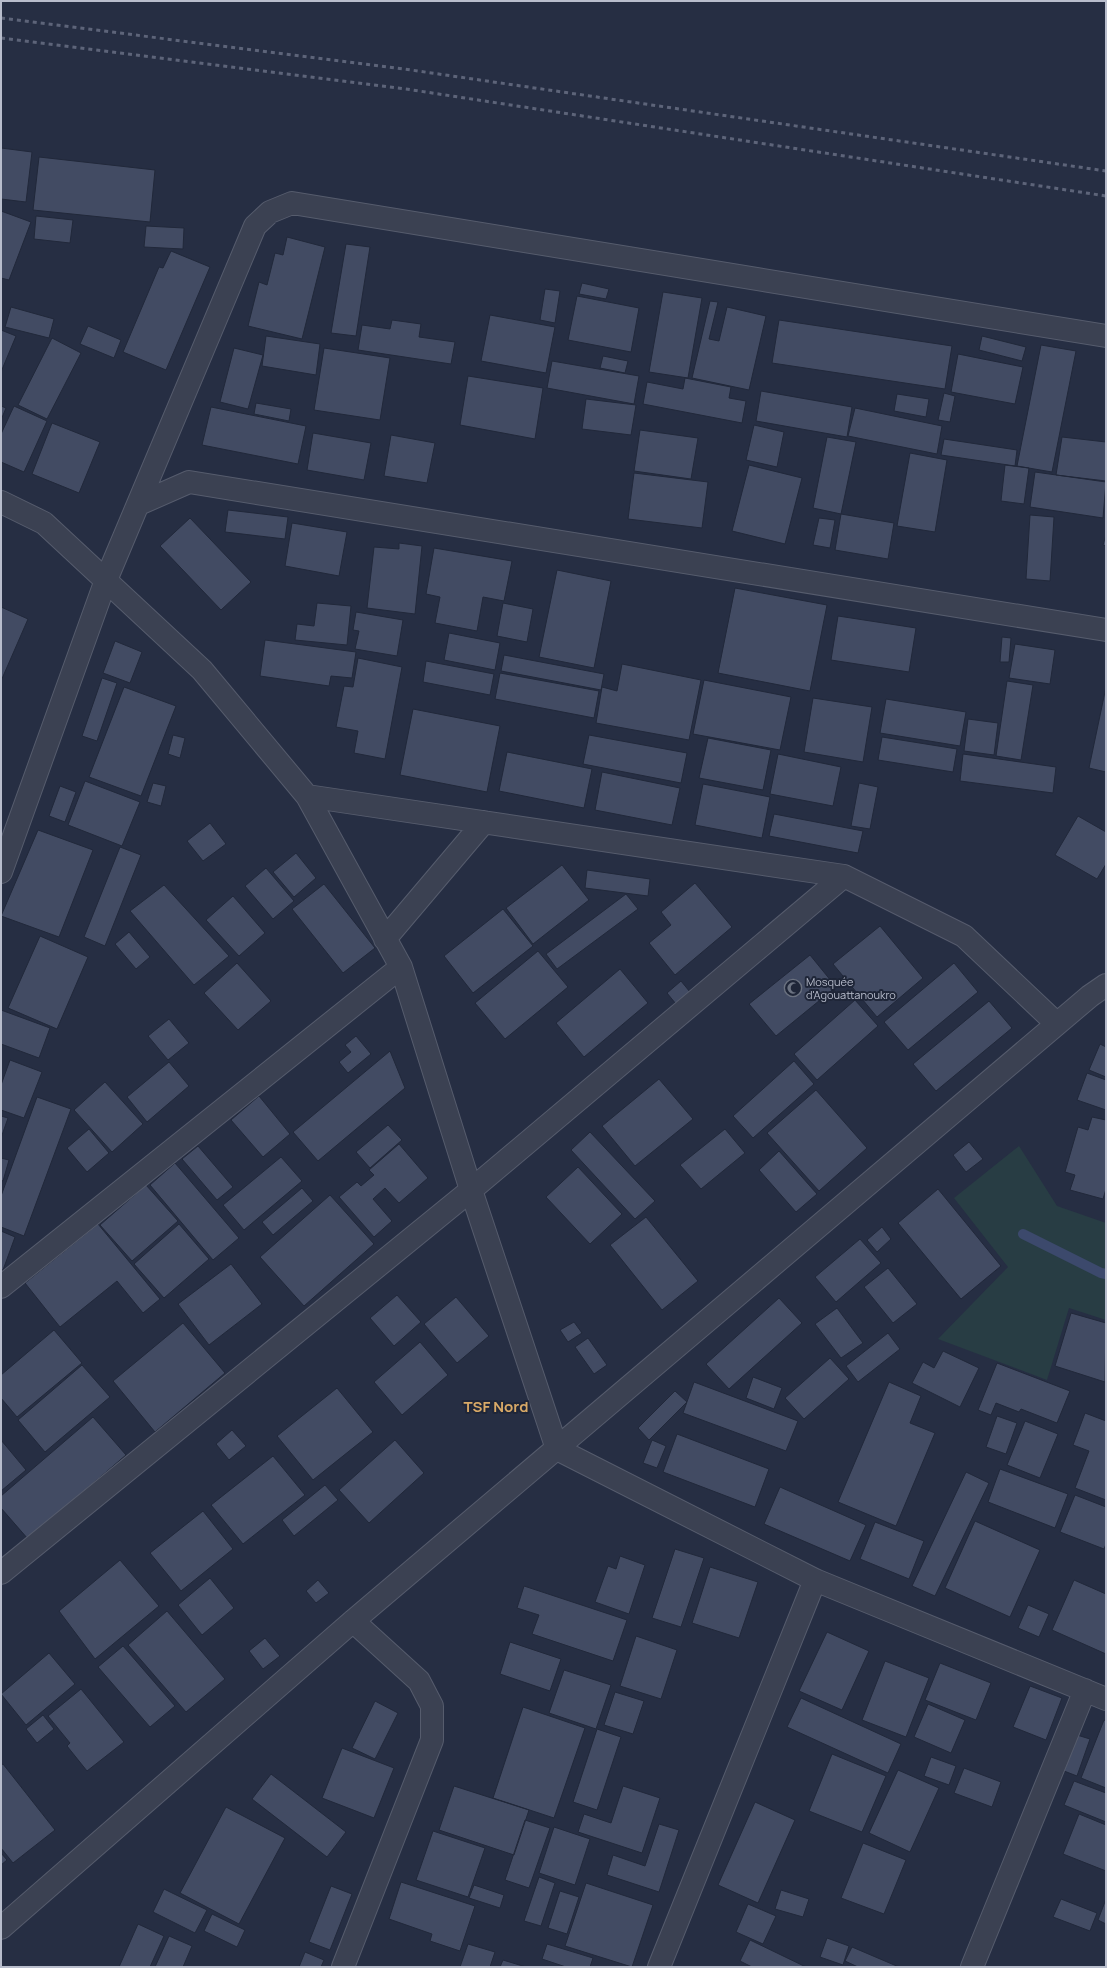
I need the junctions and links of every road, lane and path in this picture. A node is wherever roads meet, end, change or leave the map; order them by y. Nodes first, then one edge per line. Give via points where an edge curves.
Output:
1 (1106, 336) edge
2 (1, 502) edge
3 (138, 504) junction
4 (106, 580) junction
5 (1106, 630) edge
6 (307, 796) junction
7 (484, 822) junction
8 (1, 872) edge
9 (844, 876) junction
10 (386, 939) junction
11 (401, 967) junction
12 (1101, 994) edge
13 (1057, 1024) junction
14 (471, 1190) junction
15 (1, 1287) edge
16 (557, 1449) junction
17 (1, 1573) edge
18 (815, 1580) junction
19 (353, 1621) junction
20 (1085, 1690) junction
21 (1106, 1699) edge
22 (1, 1928) edge
23 (343, 1967) edge
24 (659, 1967) edge
25 (972, 1967) edge

1 - 3 street via 292,203 270,212 255,226
2 - 4 street via 44,523
3 - 4 street
3 - 5 street via 189,482
4 - 6 street via 202,670
4 - 8 street
6 - 7 street
6 - 10 street
7 - 9 street
7 - 10 street
9 - 13 street via 964,936
9 - 14 street
10 - 11 street
11 - 14 street
11 - 15 street
12 - 13 street
13 - 16 street
14 - 16 street
14 - 17 street
16 - 18 street
16 - 19 street
18 - 20 street
18 - 24 street
19 - 22 street
19 - 23 street via 419,1681 432,1706 432,1740
20 - 21 street
20 - 25 street

